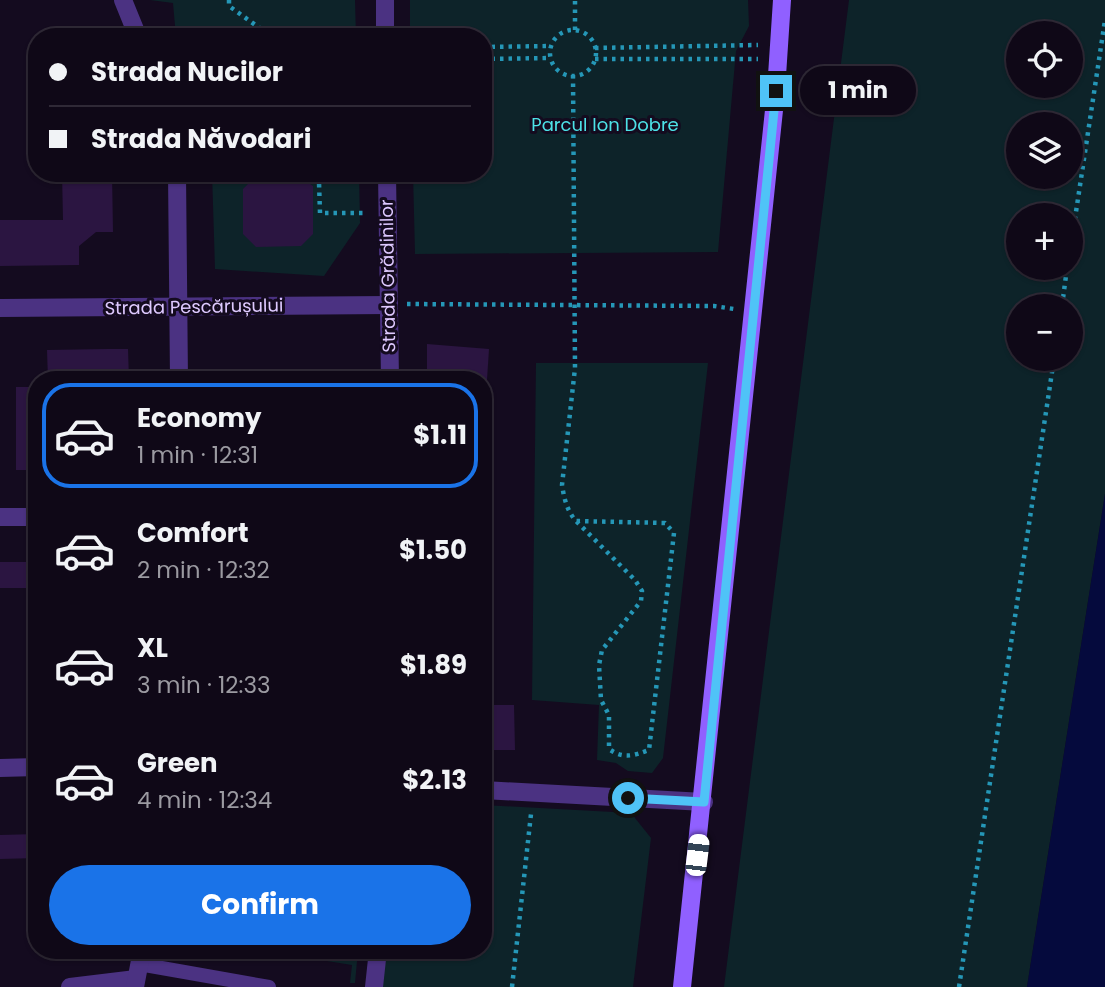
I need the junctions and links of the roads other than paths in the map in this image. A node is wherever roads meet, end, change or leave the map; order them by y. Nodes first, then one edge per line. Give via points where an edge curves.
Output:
1 (123, 0) edge
2 (385, 0) edge
3 (782, 0) edge
4 (134, 28) edge
5 (385, 28) edge
6 (177, 182) edge
7 (387, 182) edge
8 (389, 305) junction
9 (0, 308) edge
10 (180, 308) junction
11 (179, 371) edge
12 (390, 371) edge
13 (0, 517) edge
14 (28, 517) edge
15 (28, 767) edge
16 (0, 768) edge
17 (492, 791) edge
18 (704, 802) junction
19 (377, 959) edge
20 (138, 970) edge
21 (70, 987) edge
22 (269, 987) edge
23 (374, 987) edge
24 (682, 987) edge

1 - 4 street
2 - 5 street
3 - 18 main road
6 - 10 street
7 - 8 street, Strada Grădinilor
8 - 10 street, Strada Pescărușului
8 - 12 street, Strada Grădinilor
9 - 10 street, Strada Pescărușului
10 - 11 street
13 - 14 street
15 - 16 street
17 - 18 street
18 - 24 main road
19 - 23 street
20 - 21 street
20 - 22 lane

